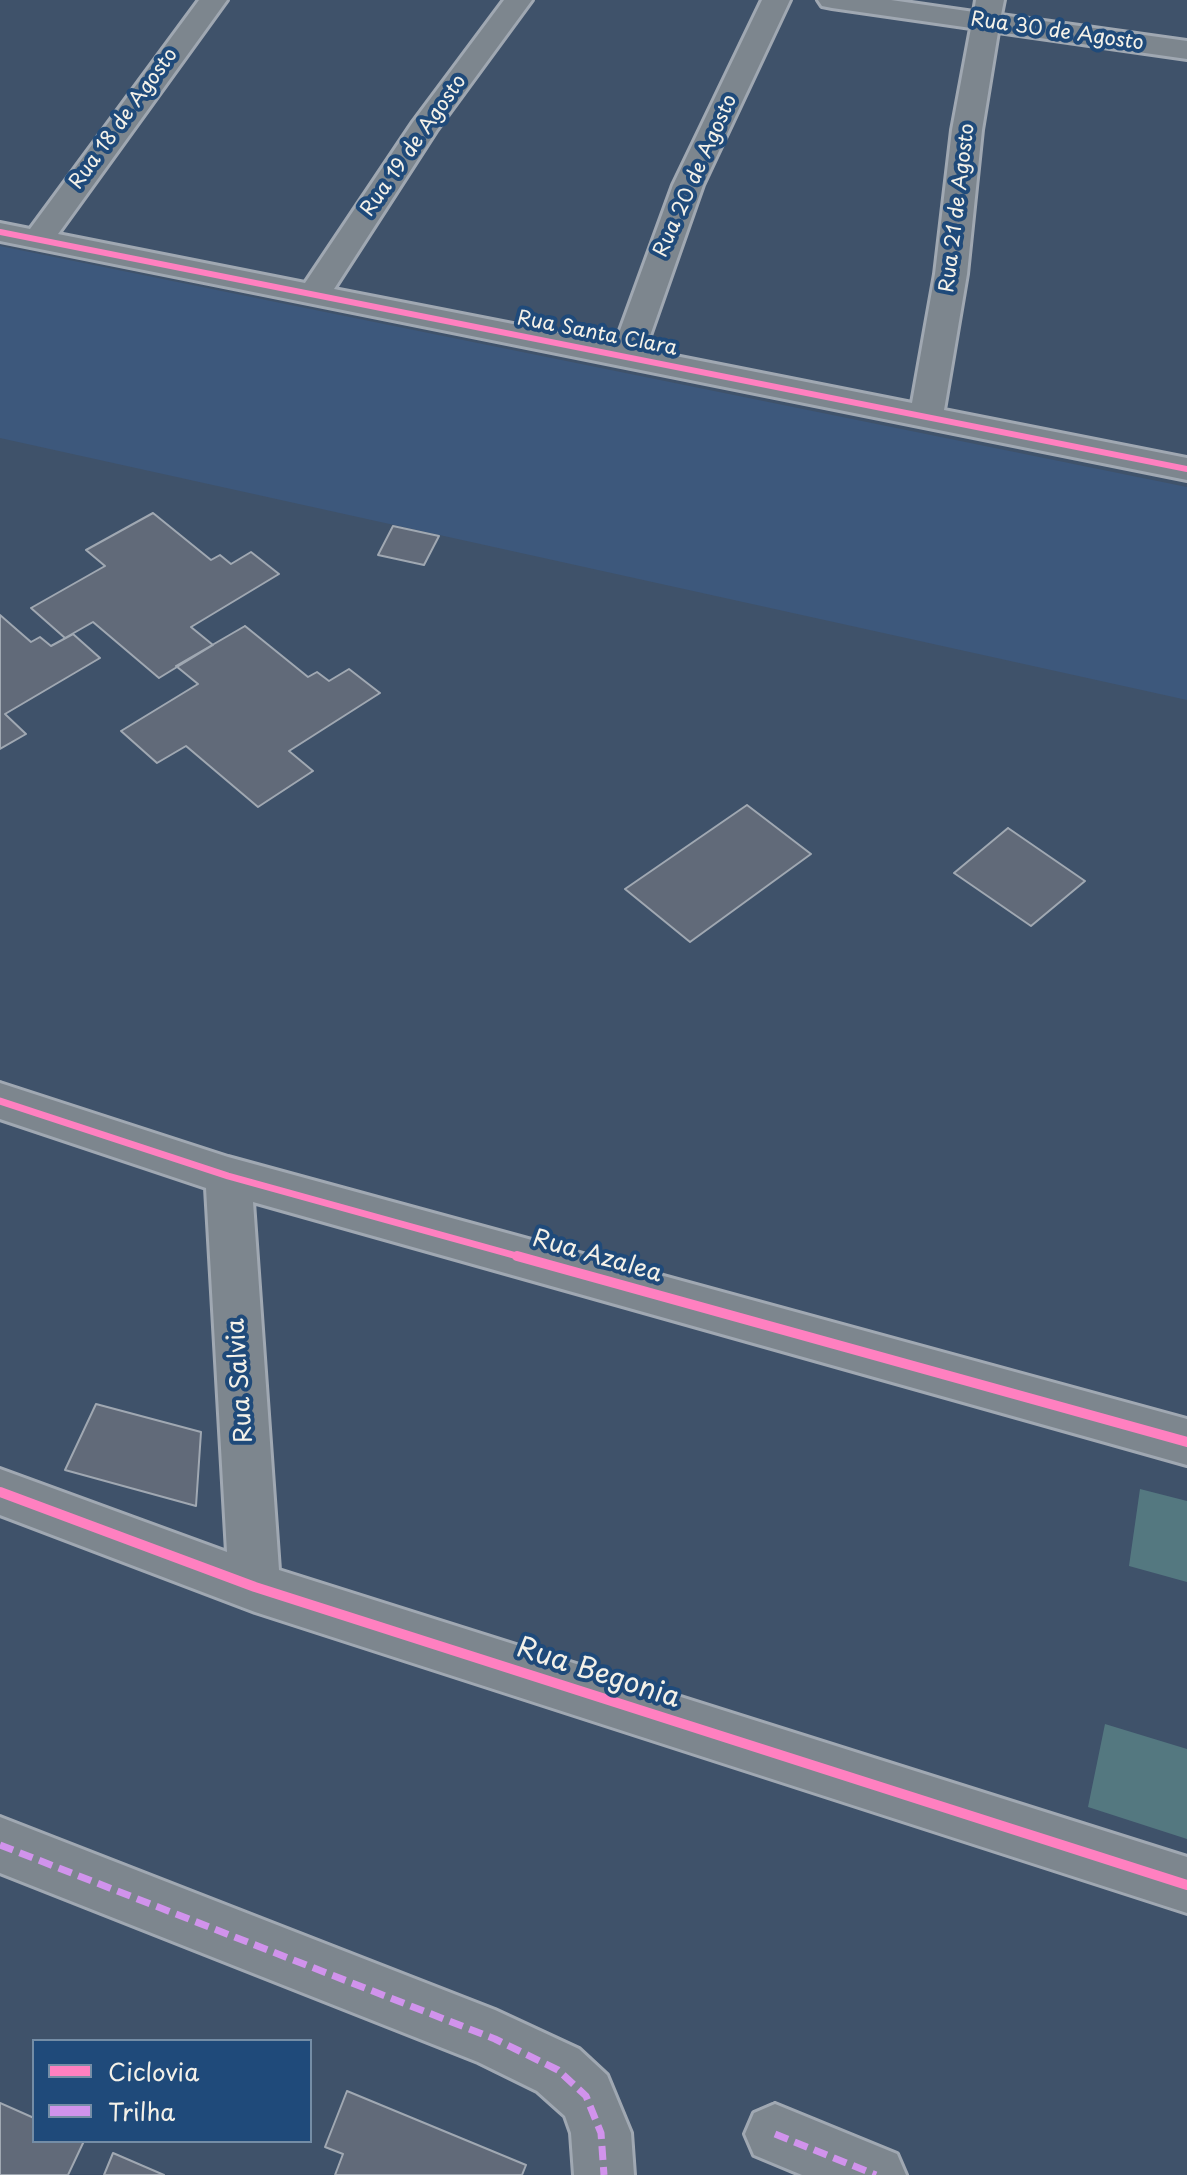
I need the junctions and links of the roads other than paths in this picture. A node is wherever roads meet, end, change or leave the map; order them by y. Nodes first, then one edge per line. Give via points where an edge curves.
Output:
1 (213, 0) edge
2 (518, 0) edge
3 (776, 0) edge
4 (832, 0) edge
5 (987, 11) edge
6 (1187, 50) edge
7 (0, 232) edge
8 (38, 240) junction
9 (314, 294) junction
10 (627, 356) junction
11 (926, 417) junction
12 (1187, 469) edge
13 (0, 1101) edge
14 (228, 1176) junction
15 (1187, 1442) edge
16 (0, 1492) edge
17 (255, 1587) junction
18 (0, 1845) edge
19 (1187, 1885) edge
20 (775, 2134) dead end
21 (604, 2175) edge
22 (876, 2175) edge

1 - 8 street, Rua 18 de Agosto
2 - 9 street, Rua 19 de Agosto via 423,128
3 - 10 street, Rua 20 de Agosto via 688,185
4 - 5 street, Rua 30 de Agosto
5 - 6 street, Rua 30 de Agosto
5 - 11 street, Rua 21 de Agosto
7 - 8 street, Rua Santa Clara
8 - 9 street, Rua Santa Clara
9 - 10 street, Rua Santa Clara
10 - 11 street, Rua Santa Clara
11 - 12 street, Rua Santa Clara
13 - 14 street, Rua Azalea
14 - 15 street, Rua Azalea
14 - 17 street, Rua Salvia
16 - 17 street, Rua Begonia
17 - 19 street, Rua Begonia
18 - 21 street via 495,2039 558,2070 586,2096 601,2133
20 - 22 street

